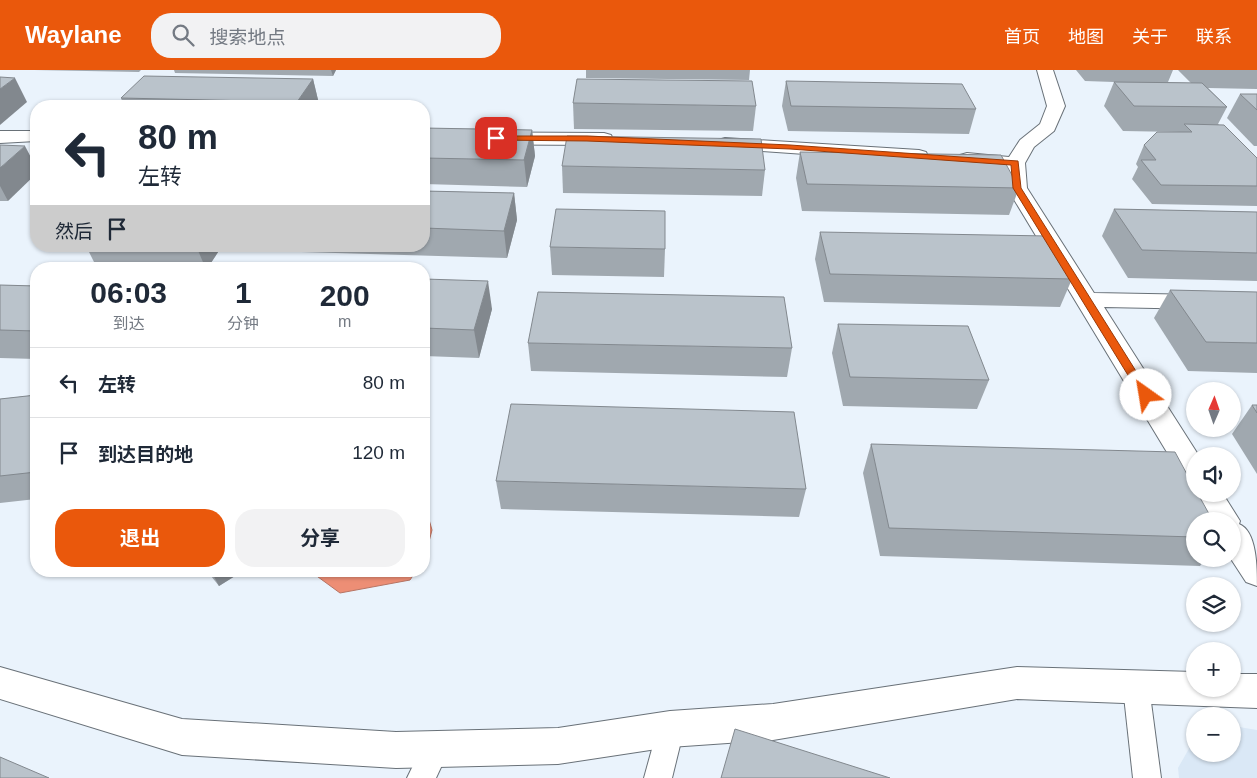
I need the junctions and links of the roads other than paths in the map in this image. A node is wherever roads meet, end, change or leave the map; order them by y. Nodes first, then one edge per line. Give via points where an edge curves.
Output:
1 (1045, 70) edge
2 (30, 136) edge
3 (0, 137) edge
4 (430, 138) edge
5 (626, 140) edge
6 (703, 143) edge
7 (1015, 163) junction
8 (1086, 300) junction
9 (1257, 303) edge
10 (1186, 460) edge
11 (1241, 548) edge
12 (1257, 573) edge
13 (0, 683) edge
14 (1136, 687) junction
15 (1257, 691) edge
16 (670, 729) junction
17 (428, 764) edge
18 (658, 778) edge
19 (1147, 778) edge

1 - 7 street via 1056,106 1048,127 1027,144
2 - 3 street
4 - 5 street
6 - 7 street
7 - 8 street via 1017,188
8 - 9 street
8 - 10 street
11 - 12 street
13 - 17 street via 182,738 396,750
14 - 15 street
14 - 16 street via 1017,683 773,722
14 - 19 lane
16 - 17 street
16 - 18 lane

